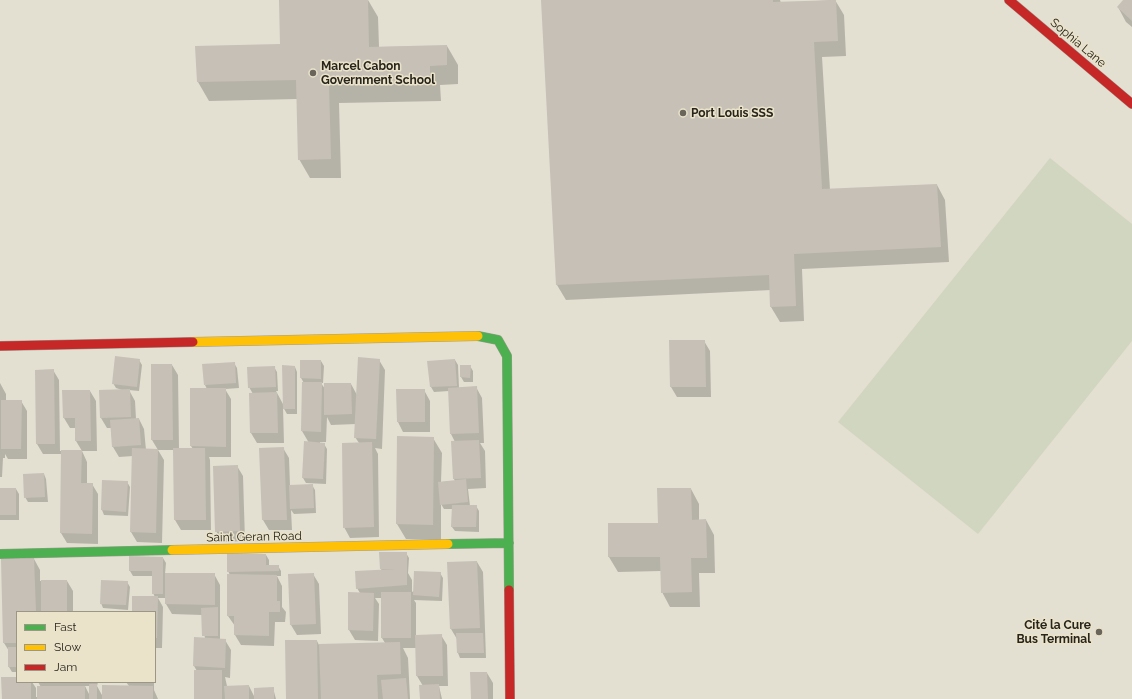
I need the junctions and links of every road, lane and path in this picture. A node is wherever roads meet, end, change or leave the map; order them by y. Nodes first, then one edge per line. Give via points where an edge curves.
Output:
1 (1010, 0) edge
2 (1132, 104) edge
3 (0, 346) edge
4 (509, 543) junction
5 (0, 554) edge
6 (510, 699) edge

1 - 2 street, Sophia Lane
3 - 4 street via 482,336 498,340 507,356
4 - 5 street, Saint Geran Road
4 - 6 street

